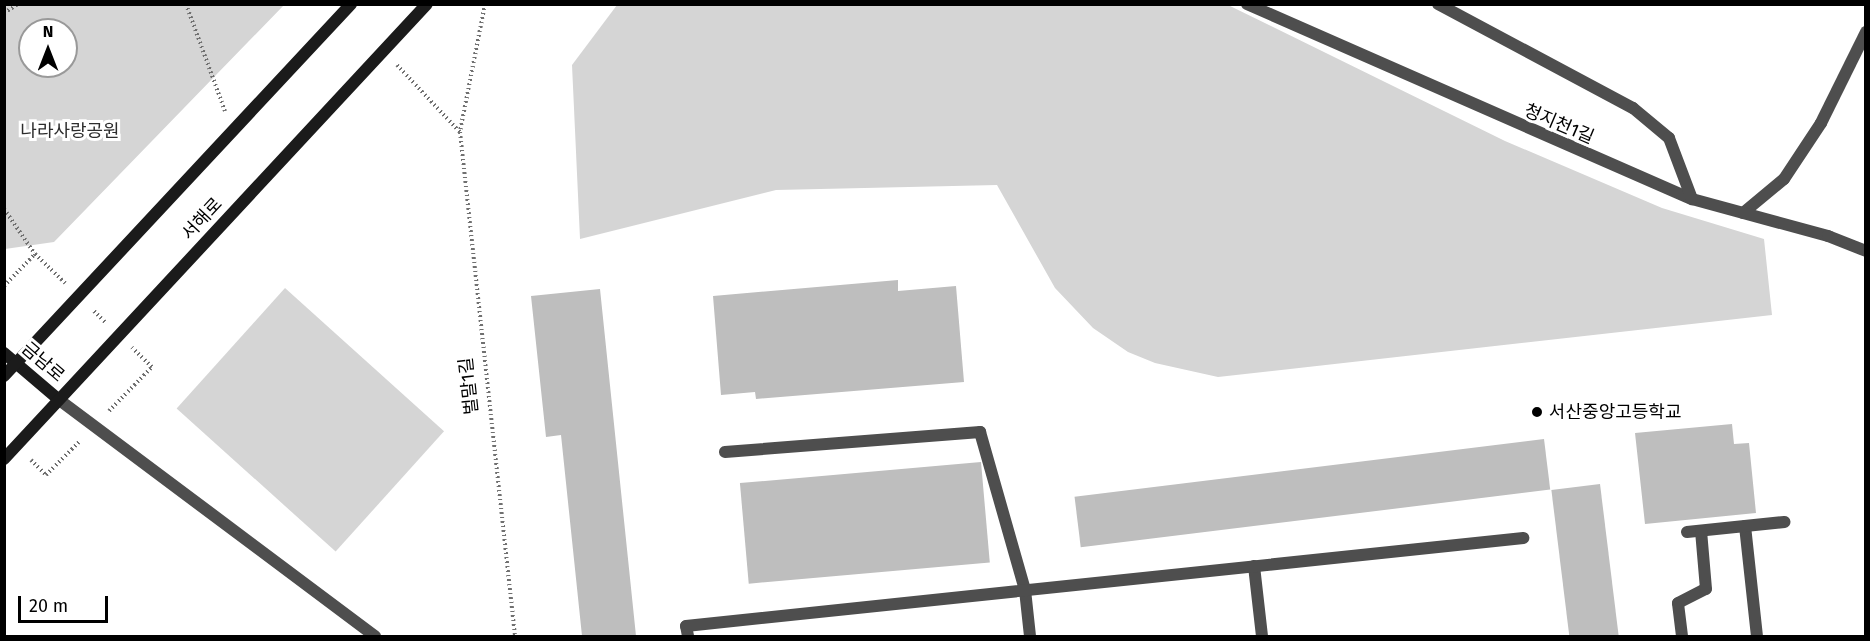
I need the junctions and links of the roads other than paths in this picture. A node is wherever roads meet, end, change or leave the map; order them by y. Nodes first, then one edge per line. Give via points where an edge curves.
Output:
1 (351, 4) edge
2 (427, 4) edge
3 (1247, 4) edge
4 (1438, 4) edge
5 (1866, 32) edge
6 (1692, 199) junction
7 (1743, 213) junction
8 (1866, 251) edge
9 (4, 353) edge
10 (16, 363) junction
11 (4, 376) edge
12 (58, 399) junction
13 (725, 452) dead end
14 (4, 459) edge
15 (1784, 522) dead end
16 (1745, 526) junction
17 (1701, 531) junction
18 (1688, 532) dead end
19 (1523, 538) dead end
20 (1254, 566) junction
21 (1024, 590) junction
22 (375, 636) edge
23 (688, 636) edge
24 (1030, 636) edge
25 (1262, 636) edge
26 (1682, 636) edge
27 (1757, 636) edge

1 - 10 main road, 서해로
2 - 12 main road, 서해로
3 - 6 street, 청지천1길
4 - 6 street via 1633,108 1669,138
5 - 7 street via 1821,123 1784,178
6 - 7 street, 청지천1길
7 - 8 street, 청지천1길
9 - 10 main road, 금남로
10 - 11 main road, 서해로
10 - 12 main road, 금남로
12 - 14 main road, 서해로
12 - 22 street
13 - 21 street via 980,432
15 - 16 street
16 - 17 street
16 - 27 street
17 - 18 street
17 - 26 street via 1706,589 1678,603
19 - 20 street
20 - 21 street
20 - 25 street
21 - 23 street via 687,626
21 - 24 street

